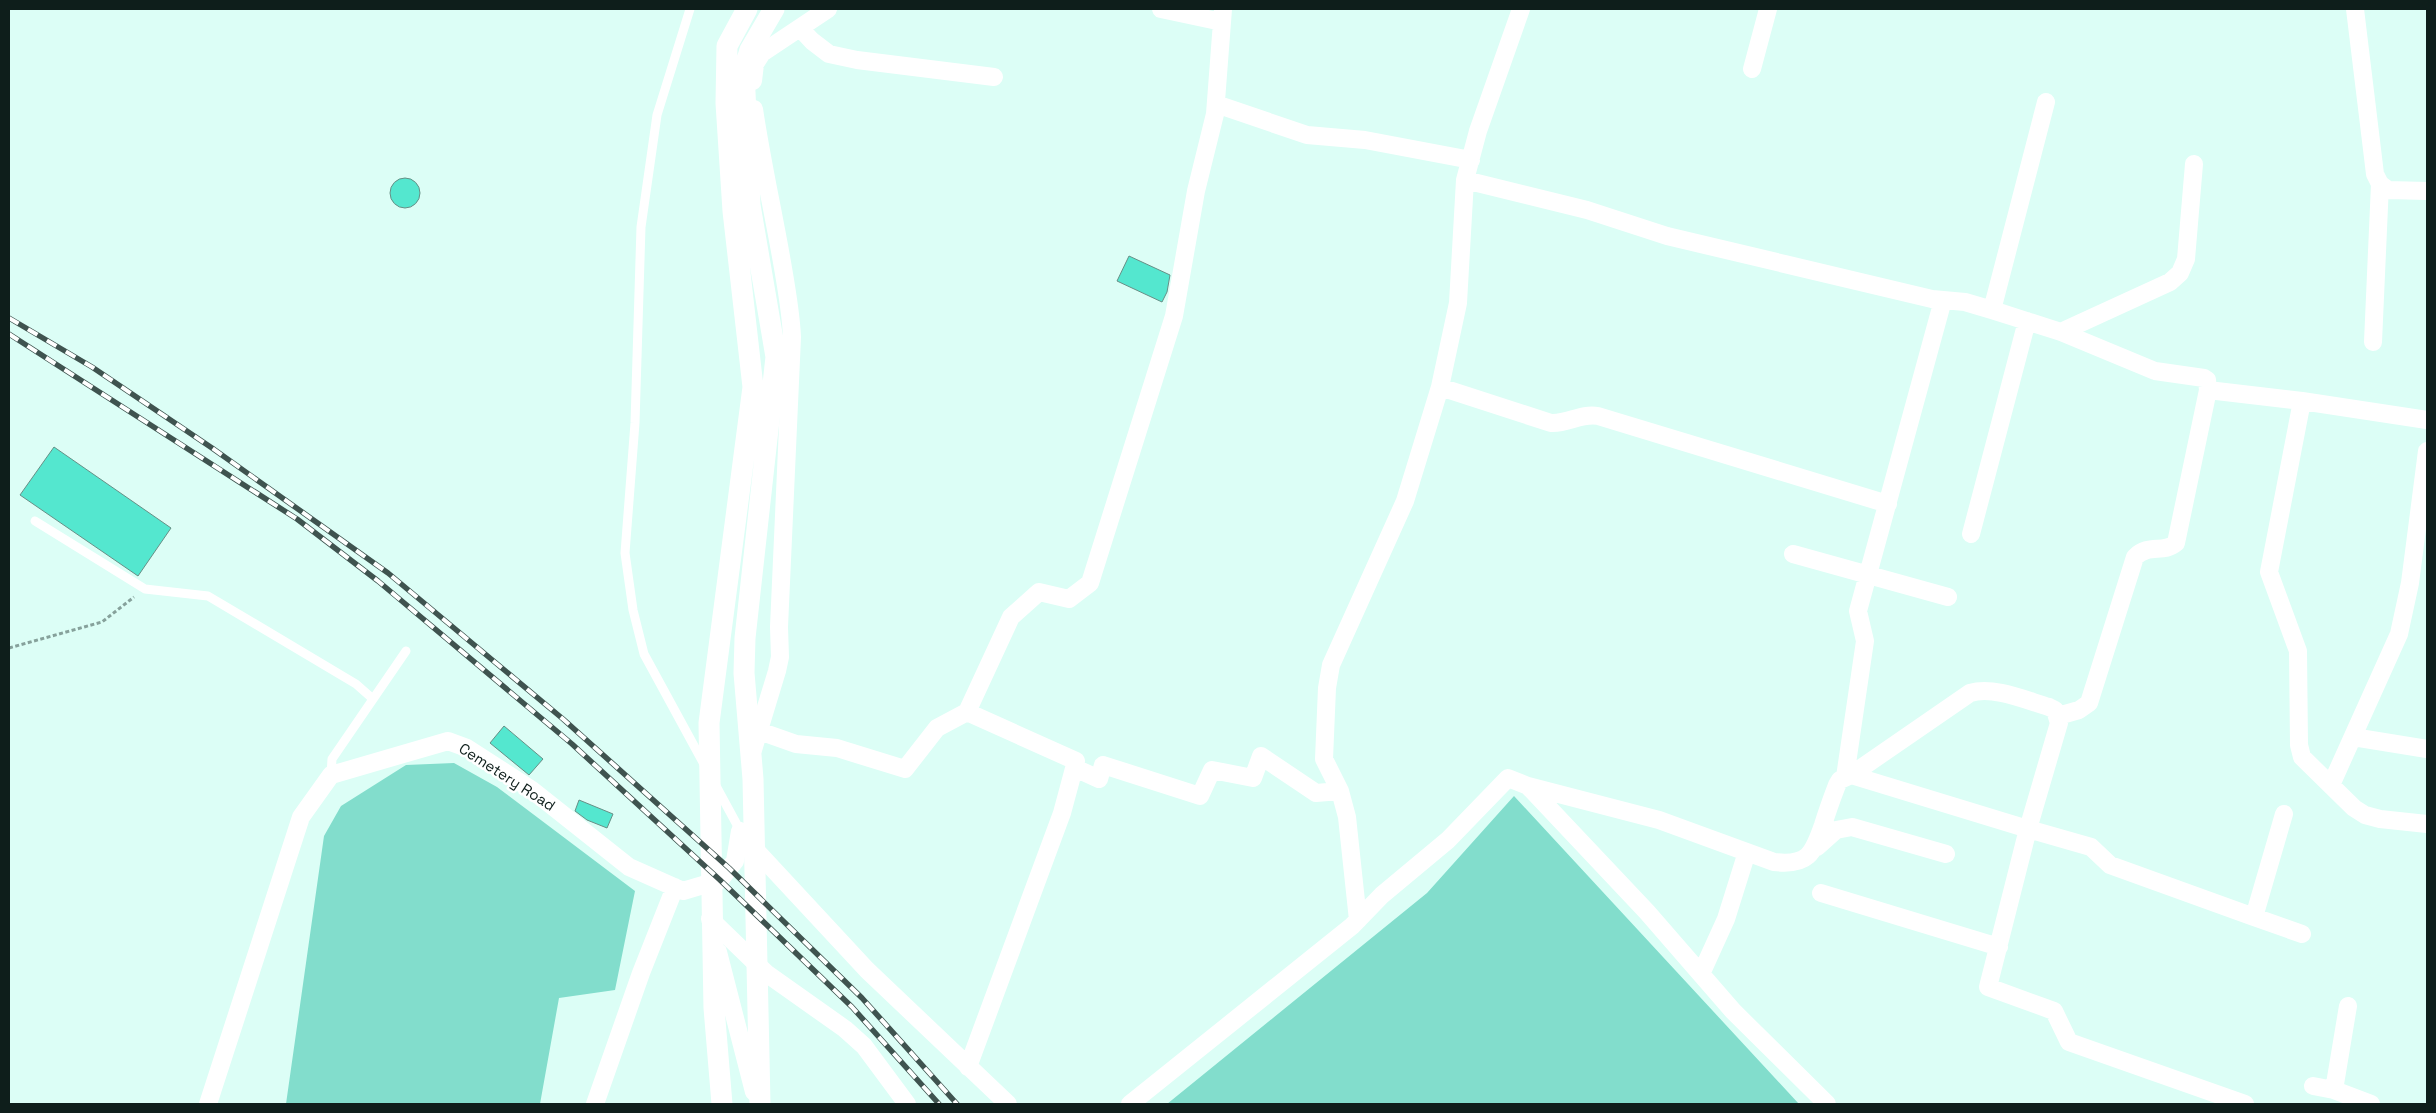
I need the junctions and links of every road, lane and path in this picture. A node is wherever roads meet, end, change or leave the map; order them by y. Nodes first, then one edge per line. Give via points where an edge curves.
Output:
1 (690, 9) edge
2 (747, 9) edge
3 (774, 9) edge
4 (828, 9) edge
5 (1161, 9) edge
6 (1521, 9) edge
7 (1768, 9) edge
8 (2355, 9) edge
9 (1222, 16) edge
10 (800, 28) junction
11 (1752, 69) dead end
12 (994, 77) dead end
13 (2046, 102) dead end
14 (1216, 104) junction
15 (1470, 160) junction
16 (2194, 164) dead end
17 (1465, 180) junction
18 (2380, 184) junction
19 (2427, 191) edge
20 (1943, 300) junction
21 (1992, 310) junction
22 (2027, 321) junction
23 (2061, 332) junction
24 (2373, 342) dead end
25 (1440, 387) junction
26 (2208, 390) junction
27 (2302, 401) junction
28 (2427, 420) edge
29 (2427, 451) edge
30 (1888, 504) junction
31 (35, 520) dead end
32 (1972, 534) dead end
33 (1793, 554) dead end
34 (1868, 575) junction
35 (145, 588) junction
36 (1948, 597) dead end
37 (9, 648) edge
38 (406, 651) dead end
39 (373, 698) junction
40 (967, 712) junction
41 (2058, 716) junction
42 (759, 731) junction
43 (2353, 737) junction
44 (2427, 749) edge
45 (1074, 768) junction
46 (331, 775) junction
47 (1848, 776) junction
48 (1528, 786) junction
49 (2330, 786) junction
50 (1340, 791) junction
51 (2284, 814) dead end
52 (2427, 824) edge
53 (2028, 829) junction
54 (744, 837) junction
55 (1815, 848) junction
56 (1747, 852) junction
57 (1946, 854) dead end
58 (701, 886) junction
59 (675, 888) junction
60 (1821, 893) dead end
61 (2254, 917) junction
62 (710, 919) junction
63 (1358, 920) junction
64 (2302, 934) dead end
65 (1999, 947) junction
66 (1701, 974) junction
67 (2348, 1006) dead end
68 (968, 1067) junction
69 (2313, 1086) dead end
70 (2334, 1090) junction
71 (208, 1104) edge
72 (595, 1104) edge
73 (722, 1104) edge
74 (759, 1104) edge
75 (906, 1104) edge
76 (1008, 1104) edge
77 (1130, 1104) edge
78 (1827, 1104) edge
79 (2245, 1104) edge
80 (2371, 1104) edge

1 - 54 lane via 656,114 641,227 634,423 625,553 633,610 644,654
2 - 73 street via 727,46 726,104 733,211 753,387 709,723 714,1008
3 - 74 street via 750,50 744,70 750,204 776,357 744,656 753,779
4 - 10 street, Cemetery Road
5 - 9 street
6 - 15 street
7 - 11 street
8 - 18 street via 2375,174
9 - 14 street
10 - 12 street via 829,54
10 - 42 street, Cemetery Road via 762,53 754,64 752,86 761,160 773,209 792,323 780,657
13 - 21 street
14 - 15 street via 1308,135 1365,140
14 - 40 street via 1196,192 1174,316 1090,583 1069,599 1039,592 1011,617
15 - 17 street
16 - 23 street via 2186,259 2180,273 2164,286
17 - 20 street via 1587,210 1667,236
17 - 25 street via 1458,303
18 - 19 street via 2388,190
18 - 24 street
20 - 21 street
20 - 30 street
21 - 22 street
22 - 23 street
22 - 32 street
23 - 26 street via 2155,372 2204,378
25 - 30 street via 1551,423 1567,422 1585,415 1598,416
25 - 50 street via 1405,501 1331,666 1324,759
26 - 27 street
26 - 41 street via 2176,543 2167,548 2145,549 2135,557 2089,703 2079,710
27 - 28 street
27 - 49 street via 2269,572 2298,652 2299,745 2302,757
29 - 43 street via 2410,583 2399,634
30 - 34 street
31 - 35 lane
33 - 34 street
34 - 36 street
34 - 47 street via 1858,611 1864,641
35 - 37 path via 102,622
35 - 39 lane via 208,596 356,684
38 - 39 lane
39 - 46 lane via 332,759
40 - 42 street via 937,728 905,769 837,748 796,744
40 - 45 street via 1076,761
41 - 47 street via 2049,707 1980,690 1962,697
41 - 53 street via 2059,723
42 - 54 street, Cemetery Road via 746,776 752,826
43 - 44 street
43 - 49 street
45 - 50 street via 1099,779 1103,764 1200,796 1212,770 1253,778 1260,756 1316,793
45 - 68 street via 1062,813
46 - 59 street, Cemetery Road via 448,741 467,748 532,790 629,867
46 - 71 street via 301,818
47 - 53 street
47 - 55 street via 1837,785
48 - 56 street via 1659,820
48 - 63 street via 1508,778 1448,840 1382,895
48 - 66 street
49 - 52 street via 2365,815
50 - 63 street via 1347,817
51 - 61 street
53 - 61 street via 2091,847 2110,866
53 - 65 street
54 - 58 street, Cemetery Road via 735,861 720,880
54 - 68 street via 866,970
55 - 56 street via 1796,863 1774,862
55 - 57 street via 1836,830 1852,827
56 - 66 street via 1726,919
58 - 59 street, Cemetery Road via 683,891
58 - 62 street
59 - 72 street
60 - 65 street
61 - 64 street
62 - 74 street
62 - 75 street via 766,973 845,1028 864,1046
63 - 77 street
65 - 79 street via 1988,987 2054,1011 2069,1042
66 - 78 street via 1733,1011
67 - 70 street
68 - 76 street
69 - 70 street
70 - 80 street

